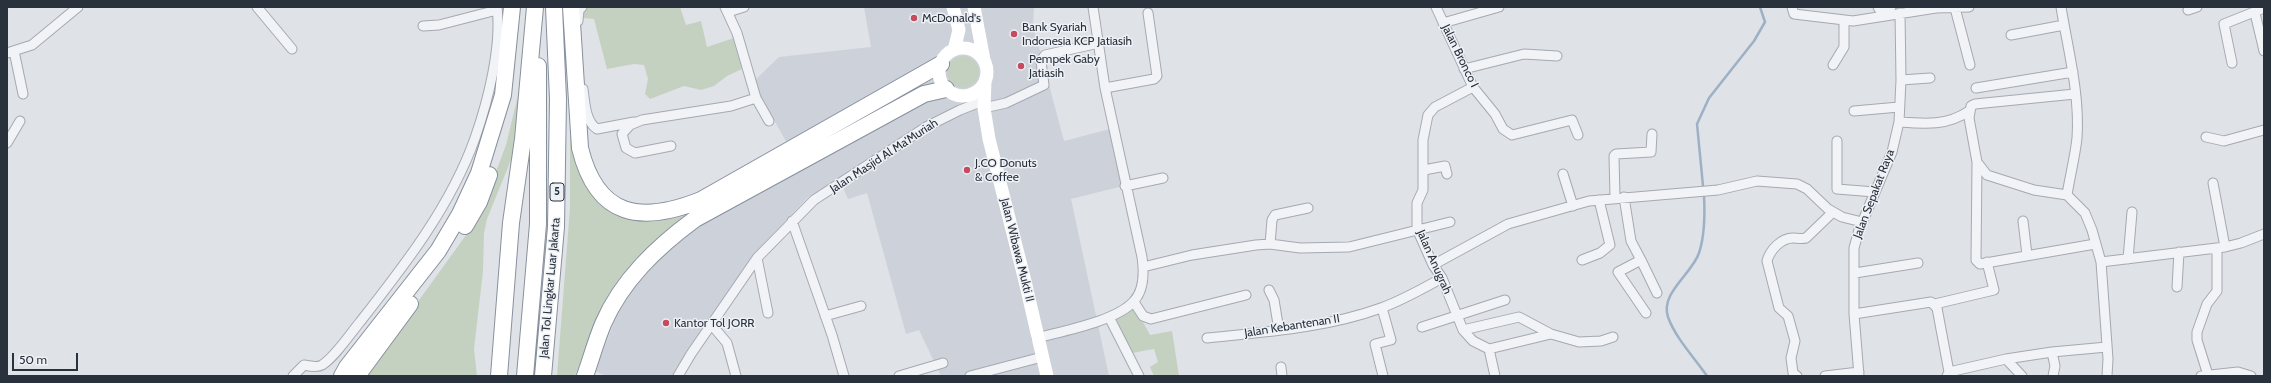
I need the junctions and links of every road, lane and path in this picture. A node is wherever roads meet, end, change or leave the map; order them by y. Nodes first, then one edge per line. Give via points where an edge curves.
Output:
1 (78, 7) edge
2 (257, 7) edge
3 (520, 7) edge
4 (535, 7) edge
5 (554, 7) edge
6 (571, 7) edge
7 (582, 7) edge
8 (744, 7) edge
9 (953, 7) edge
10 (974, 7) edge
11 (1093, 7) edge
12 (1436, 7) edge
13 (1499, 7) edge
14 (1792, 7) edge
15 (1878, 7) edge
16 (1891, 7) edge
17 (1969, 7) edge
18 (2061, 7) edge
19 (502, 8) edge
20 (1936, 8) edge
21 (1955, 8) junction
22 (2264, 8) edge
23 (727, 10) edge
24 (1148, 13) dead end
25 (1900, 13) junction
26 (2255, 13) junction
27 (1844, 20) junction
28 (1443, 23) junction
29 (423, 26) dead end
30 (2064, 26) junction
31 (2011, 35) dead end
32 (1099, 43) junction
33 (292, 49) dead end
34 (9, 50) edge
35 (954, 50) junction
36 (2264, 51) edge
37 (1557, 56) dead end
38 (984, 60) junction
39 (941, 64) junction
40 (2232, 64) dead end
41 (1833, 65) dead end
42 (1970, 65) dead end
43 (1464, 70) junction
44 (2072, 72) junction
45 (1930, 78) dead end
46 (1901, 80) junction
47 (985, 81) junction
48 (1473, 87) junction
49 (1105, 88) junction
50 (1976, 88) dead end
51 (946, 89) junction
52 (23, 94) dead end
53 (2075, 94) junction
54 (962, 96) junction
55 (756, 98) junction
56 (983, 105) junction
57 (1899, 107) junction
58 (1854, 111) dead end
59 (1969, 111) junction
60 (20, 120) dead end
61 (769, 121) dead end
62 (636, 122) junction
63 (1899, 122) junction
64 (2264, 130) edge
65 (1652, 134) dead end
66 (1578, 135) dead end
67 (2206, 137) dead end
68 (1837, 142) dead end
69 (7, 143) edge
70 (671, 146) dead end
71 (1978, 162) junction
72 (1424, 170) junction
73 (1447, 174) dead end
74 (1563, 174) dead end
75 (1163, 178) dead end
76 (2213, 183) dead end
77 (1125, 186) junction
78 (1875, 192) junction
79 (2067, 195) junction
80 (1620, 197) junction
81 (1598, 200) junction
82 (1573, 206) junction
83 (1308, 208) dead end
84 (1833, 212) junction
85 (2132, 212) dead end
86 (792, 221) junction
87 (2023, 221) dead end
88 (1450, 222) dead end
89 (1862, 222) junction
90 (1417, 229) junction
91 (2264, 234) edge
92 (1270, 244) junction
93 (2095, 244) junction
94 (2221, 247) junction
95 (2179, 252) junction
96 (2027, 255) junction
97 (756, 258) junction
98 (2128, 259) junction
99 (1582, 260) dead end
100 (1641, 260) junction
101 (1987, 262) junction
102 (2101, 262) junction
103 (1918, 263) dead end
104 (1433, 264) junction
105 (1612, 264) dead end
106 (1143, 267) junction
107 (1618, 272) junction
108 (1855, 273) junction
109 (1442, 278) junction
110 (2177, 287) dead end
111 (1269, 290) dead end
112 (1657, 293) dead end
113 (1246, 295) dead end
114 (1504, 300) dead end
115 (1134, 302) junction
116 (1935, 304) junction
117 (861, 306) dead end
118 (1382, 308) junction
119 (768, 313) dead end
120 (1646, 314) dead end
121 (1854, 314) junction
122 (1456, 315) junction
123 (825, 316) junction
124 (1109, 317) junction
125 (711, 324) junction
126 (1422, 327) dead end
127 (1279, 330) junction
128 (1463, 330) junction
129 (1551, 334) junction
130 (1613, 337) dead end
131 (1037, 338) junction
132 (1207, 338) dead end
133 (2107, 347) junction
134 (1488, 349) junction
135 (2052, 352) junction
136 (1042, 357) junction
137 (2006, 359) junction
138 (943, 363) dead end
139 (1859, 374) edge
140 (1948, 374) edge
141 (2238, 374) edge
142 (2205, 375) edge
143 (293, 376) edge
144 (342, 376) edge
145 (358, 376) edge
146 (499, 376) edge
147 (525, 376) edge
148 (542, 376) edge
149 (585, 376) edge
150 (678, 376) edge
151 (736, 376) edge
152 (844, 376) edge
153 (899, 376) edge
154 (970, 376) edge
155 (1046, 376) edge
156 (1139, 376) edge
157 (1383, 376) edge
158 (1495, 376) edge
159 (1797, 376) edge
160 (1825, 376) edge
161 (2022, 376) edge
162 (2053, 376) edge
163 (2106, 376) edge
164 (2251, 376) edge

1 - 34 street via 32,45
2 - 33 street
3 - 145 highway via 511,98 496,157 478,202 460,236
4 - 146 highway via 511,223
4 - 147 highway, Jalan Tol Lingkar Luar Jakarta / 5 via 539,99 538,224
5 - 148 highway, Jalan Tol Lingkar Luar Jakarta / 5 via 558,99 556,228
6 - 39 highway via 580,148 584,163 593,185 606,199 634,212 660,213 701,200
7 - 62 street via 578,10 580,72 592,126 597,128
8 - 23 street
9 - 35 main road via 959,30
10 - 38 main road
11 - 32 street
12 - 28 street, Jalan Bronco I
13 - 28 street
14 - 27 street via 1794,14
15 - 16 street
17 - 21 street
18 - 30 street
19 - 29 street via 439,25
19 - 143 street via 484,109 463,168 447,199 411,253 338,348 322,365 304,365
19 - 144 highway via 504,95 479,173 460,214 438,251
20 - 21 street
20 - 25 street
21 - 42 street
22 - 26 street
23 - 55 street via 741,44
24 - 49 street via 1157,76 1154,79
25 - 27 street
25 - 46 street, Jalan Sepakat Raya
26 - 36 street
26 - 40 street via 2224,24
27 - 41 street via 1844,47
28 - 43 street, Jalan Bronco I
30 - 31 street
30 - 44 street
32 - 49 street
32 - 56 street, Jalan Masjid Al Ma'Muriah via 1046,55 1041,61 1044,85 1006,103
34 - 52 street
35 - 38 main road via 971,49
35 - 39 main road via 946,55
37 - 43 street via 1524,54
38 - 47 main road via 987,70
39 - 51 main road via 939,73
43 - 48 street, Jalan Bronco I
44 - 50 street
44 - 53 street
45 - 46 street
46 - 57 street, Jalan Sepakat Raya
47 - 54 main road via 980,89
47 - 56 main road, Jalan Wibawa Mukti II
48 - 66 street, Jalan Bronco I via 1495,114 1503,129 1512,135 1572,120
48 - 72 street, Jalan Anugrah via 1435,107 1428,115 1423,140
49 - 77 street
51 - 54 main road
51 - 149 highway via 924,94 903,105 695,219 670,237 657,248 618,296 604,324
53 - 59 street via 1994,100 1975,104
53 - 79 street via 2077,137
54 - 56 main road
55 - 61 street
55 - 62 street via 731,106 669,114
56 - 86 street, Jalan Masjid Al Ma'Muriah via 943,118 894,146 814,200
56 - 131 main road, Jalan Wibawa Mukti II
57 - 58 street
57 - 63 street, Jalan Sepakat Raya
59 - 63 street via 1957,119 1943,123
59 - 71 street
60 - 69 street
62 - 70 street via 622,134 630,151 639,154
63 - 78 street, Jalan Sepakat Raya via 1892,152
64 - 67 street via 2224,141
65 - 80 street via 1651,152 1614,156
68 - 78 street via 1837,190
71 - 79 street via 1986,175 2034,190
71 - 101 street via 1976,260 1980,264
72 - 73 street via 1445,166
72 - 90 street, Jalan Anugrah via 1423,190 1417,203
74 - 82 street
75 - 77 street
76 - 94 street
77 - 106 street
78 - 89 street, Jalan Sepakat Raya
79 - 93 street via 2085,213
80 - 81 street
80 - 84 street via 1718,190 1757,181 1797,184 1807,189
80 - 100 street via 1631,241
81 - 82 street
81 - 99 street via 1610,245 1600,253
82 - 104 street via 1508,224
83 - 92 street via 1275,215 1272,220
84 - 89 street
84 - 159 street via 1806,238 1791,238 1781,242 1767,261 1779,308 1787,313 1795,341 1792,349 1792,366 1793,373
85 - 98 street
86 - 97 street, Jalan Masjid Al Ma'Muriah
86 - 123 street
87 - 96 street
88 - 90 street
89 - 108 street, Jalan Sepakat Raya via 1854,248
90 - 92 street via 1349,247 1300,248
90 - 104 street, Jalan Anugrah
91 - 94 street
92 - 106 street via 1192,255
93 - 96 street
93 - 102 street
94 - 95 street
94 - 142 street via 2217,291 2207,304 2197,332
95 - 98 street
95 - 110 street
96 - 101 street
97 - 119 street
97 - 125 street, Jalan Masjid Al Ma'Muriah
98 - 102 street
100 - 107 street
100 - 112 street
101 - 116 street via 1994,290
102 - 133 street
103 - 108 street
104 - 109 street, Jalan Anugrah
105 - 107 street
106 - 115 street via 1141,289
107 - 120 street
108 - 121 street, Jalan Sepakat Raya
109 - 118 street, Jalan Kebantenan II
109 - 122 street, Jalan Anugrah
111 - 127 street via 1274,300
113 - 115 street via 1151,319 1143,316
114 - 122 street
115 - 124 street
116 - 121 street via 1931,302
116 - 140 street
117 - 123 street
118 - 127 street, Jalan Kebantenan II via 1315,325
118 - 157 street via 1391,340 1375,344
121 - 139 street, Jalan Sepakat Raya
122 - 126 street
122 - 128 street, Jalan Anugrah
123 - 152 street
124 - 131 street via 1093,324
124 - 156 street
125 - 150 street, Jalan Masjid Al Ma'Muriah
125 - 151 street via 727,343
127 - 132 street, Jalan Kebantenan II
128 - 129 street via 1519,317
128 - 134 street, Jalan Anugrah via 1473,341
129 - 130 street via 1579,342
129 - 134 street
131 - 136 main road, Jalan Wibawa Mukti II
133 - 135 street
133 - 163 street
134 - 158 street
135 - 137 street
135 - 162 street via 2055,366
136 - 154 street
136 - 155 main road, Jalan Wibawa Mukti II
137 - 140 street
137 - 161 street
138 - 153 street
139 - 160 street
141 - 142 street
141 - 164 street

